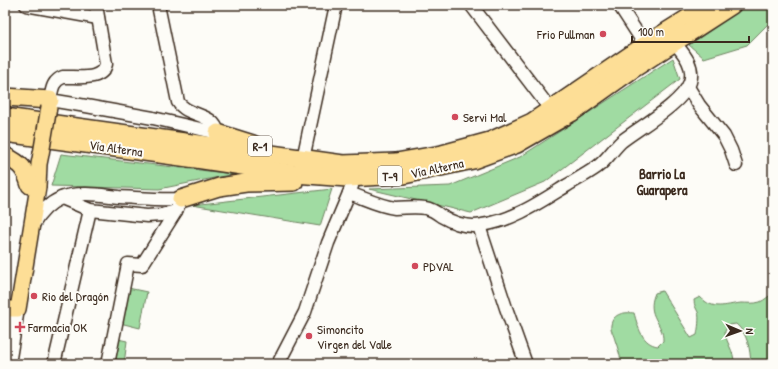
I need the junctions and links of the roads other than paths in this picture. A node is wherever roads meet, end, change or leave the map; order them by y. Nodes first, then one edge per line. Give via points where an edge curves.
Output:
1 (26, 5) edge
2 (96, 5) edge
3 (158, 5) edge
4 (336, 5) edge
5 (619, 5) edge
6 (709, 5) edge
7 (732, 5) edge
8 (478, 8) edge
9 (98, 18) junction
10 (674, 42) junction
11 (645, 45) junction
12 (688, 87) junction
13 (5, 97) edge
14 (50, 104) junction
15 (551, 110) junction
16 (5, 117) edge
17 (5, 133) edge
18 (218, 133) junction
19 (5, 156) edge
20 (40, 159) junction
21 (303, 159) junction
22 (736, 165) dead end
23 (351, 182) junction
24 (30, 185) junction
25 (62, 198) junction
26 (178, 205) junction
27 (90, 210) junction
28 (32, 226) junction
29 (479, 226) junction
30 (11, 304) edge
31 (5, 324) edge
32 (8, 364) edge
33 (54, 364) edge
34 (108, 364) edge
35 (278, 364) edge
36 (526, 364) edge

1 - 9 street
2 - 9 street
3 - 18 street via 178,102 184,109 210,120
4 - 21 street
5 - 11 street
6 - 11 highway, Vía Alterna / T-9
7 - 10 highway, Vía Alterna / T-9
8 - 15 street
9 - 14 street via 105,69 95,76 63,77 56,80 52,87
10 - 12 street via 692,69
10 - 23 highway, Vía Alterna / T-9 via 571,113 517,144 473,160 404,175
11 - 15 highway, Vía Alterna / T-9
12 - 22 street via 724,136
12 - 29 street via 660,114 618,145 597,167 505,220
13 - 14 highway
14 - 18 street, R-1 via 86,106
14 - 20 main road, bridge
15 - 21 highway, Vía Alterna / T-9 via 532,122 490,141 442,154 396,162 365,164
16 - 21 highway, Vía Alterna / T-9
17 - 23 highway, Vía Alterna / T-9
18 - 21 highway, R-1
19 - 24 highway via 26,172
20 - 24 main road
20 - 28 main road
23 - 26 highway, T-9 via 246,183 219,187
23 - 29 street via 380,205 395,208 426,208 457,223
23 - 35 street via 328,242 306,312
24 - 30 main road
25 - 26 street, T-9 via 90,194 161,200
25 - 27 street
25 - 28 street, T-9 via 39,213
26 - 27 street via 161,215 147,216
26 - 34 street via 142,265 128,264
27 - 33 street
28 - 30 main road
29 - 36 street
30 - 31 street
30 - 32 street

